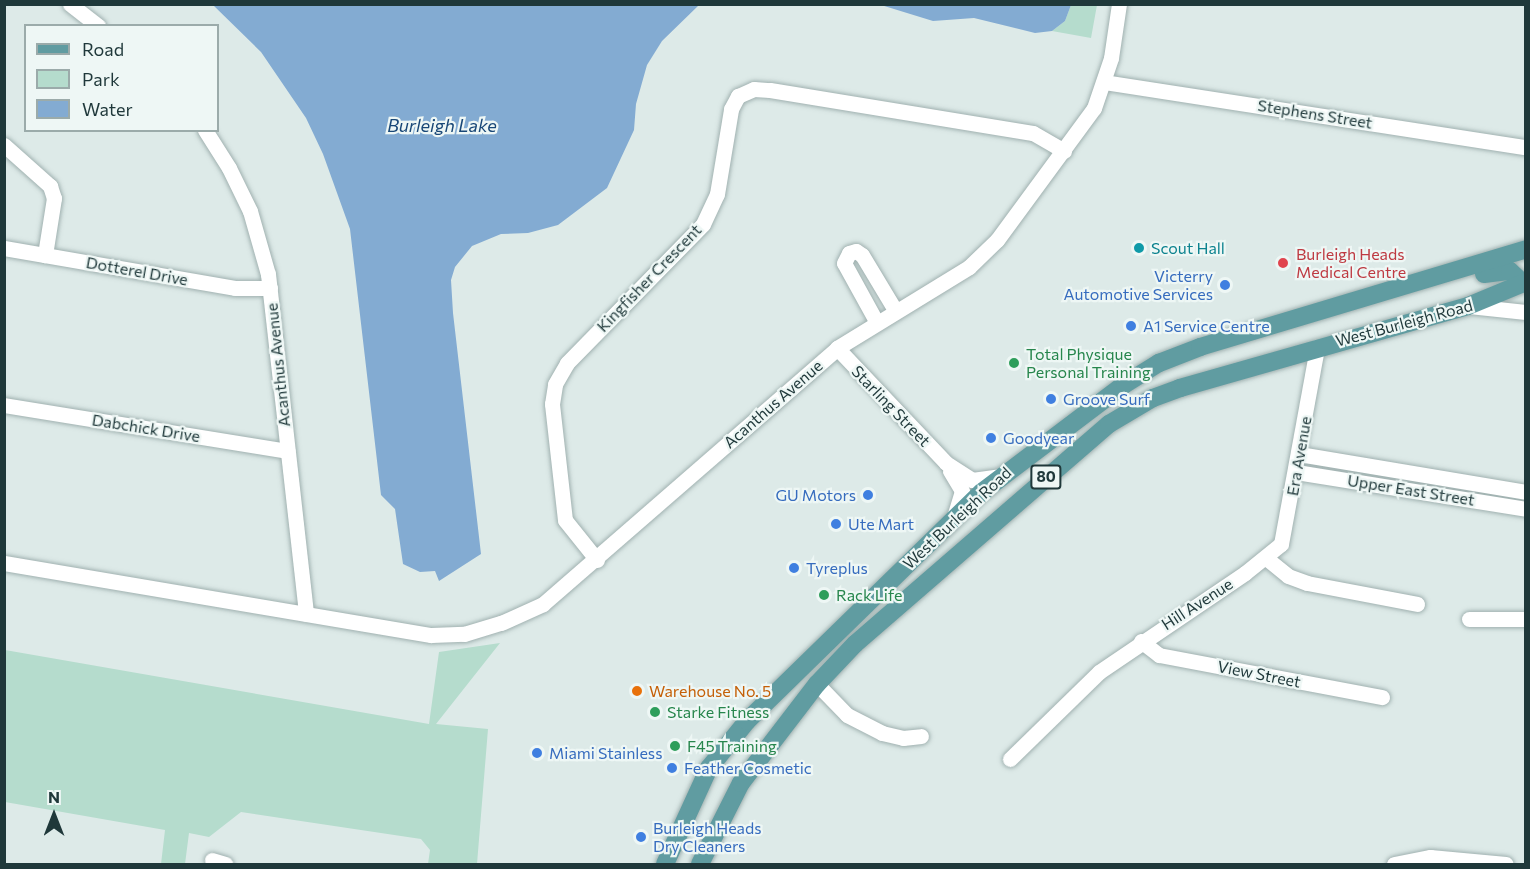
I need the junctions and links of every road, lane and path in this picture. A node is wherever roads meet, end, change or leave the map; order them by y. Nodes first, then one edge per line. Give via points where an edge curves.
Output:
1 (70, 4) edge
2 (1119, 4) edge
3 (95, 24) edge
4 (1104, 82) junction
5 (206, 132) edge
6 (4, 145) edge
7 (1526, 147) edge
8 (1064, 151) junction
9 (4, 249) edge
10 (1526, 249) edge
11 (45, 255) junction
12 (1525, 284) edge
13 (270, 288) junction
14 (1368, 298) junction
15 (1468, 306) junction
16 (895, 310) junction
17 (1526, 312) edge
18 (876, 321) junction
19 (1317, 347) junction
20 (837, 348) junction
21 (4, 405) edge
22 (287, 452) junction
23 (1299, 454) junction
24 (946, 463) junction
25 (1296, 472) junction
26 (1000, 476) junction
27 (1526, 492) edge
28 (1526, 509) edge
29 (954, 518) junction
30 (1266, 558) junction
31 (597, 560) junction
32 (4, 563) edge
33 (1417, 604) dead end
34 (306, 614) junction
35 (1469, 619) dead end
36 (1526, 619) edge
37 (1141, 641) junction
38 (817, 684) junction
39 (1382, 697) dead end
40 (921, 736) dead end
41 (1010, 759) dead end
42 (665, 864) edge
43 (700, 864) edge
44 (1394, 864) edge
45 (1506, 864) edge

1 - 3 street
2 - 4 street, Acanthus Avenue
4 - 7 street, Stephens Street
4 - 8 street, Acanthus Avenue via 1095,108
5 - 13 street, Acanthus Avenue via 250,212
6 - 11 street via 50,186 54,198
8 - 16 street, Acanthus Avenue via 997,240 969,267
8 - 31 street, Kingfisher Crescent via 1048,139 1021,131 770,90 754,89 738,96 731,109 717,194 703,224 567,363 555,384 552,404 565,520
9 - 11 street, Dotterel Drive
10 - 14 main road, West Burleigh Road / 80
11 - 13 street, Dotterel Drive via 236,288
12 - 14 main road via 1512,272 1501,271 1414,294
12 - 15 main road, West Burleigh Road / 80
13 - 22 street, Acanthus Avenue
14 - 26 main road, West Burleigh Road / 80 via 1200,347 1159,363
15 - 17 street
15 - 19 main road, West Burleigh Road / 80
16 - 18 street, Acanthus Avenue
16 - 18 street via 862,255 856,251 849,253 844,263
18 - 20 street, Acanthus Avenue
19 - 23 street, Era Avenue
19 - 38 main road, West Burleigh Road / 80 via 1153,398 1109,424 889,614
20 - 24 street, Starling Street
20 - 31 street, Acanthus Avenue
21 - 22 street, Dabchick Drive
22 - 34 street, Acanthus Avenue
23 - 25 street, Era Avenue
23 - 27 street, Upper East Street
24 - 26 street, Starling Street via 972,480
24 - 29 street, Starling Street via 962,491
25 - 28 street, Upper East Street
25 - 30 street, Era Avenue via 1284,537
26 - 29 main road, West Burleigh Road / 80
29 - 42 main road, West Burleigh Road / 80 via 747,721 709,768
30 - 33 street via 1288,576 1307,583
30 - 37 street, Hill Avenue
31 - 34 street, Acanthus Avenue via 543,604 464,634 431,635
32 - 34 street, Acanthus Avenue
35 - 36 street
37 - 39 street, View Street via 1159,655
37 - 41 street, Hill Avenue via 1099,672
38 - 40 street via 847,715 864,724 903,738
38 - 43 main road, West Burleigh Road / 80 via 741,783
44 - 45 street via 1414,858 1454,856

